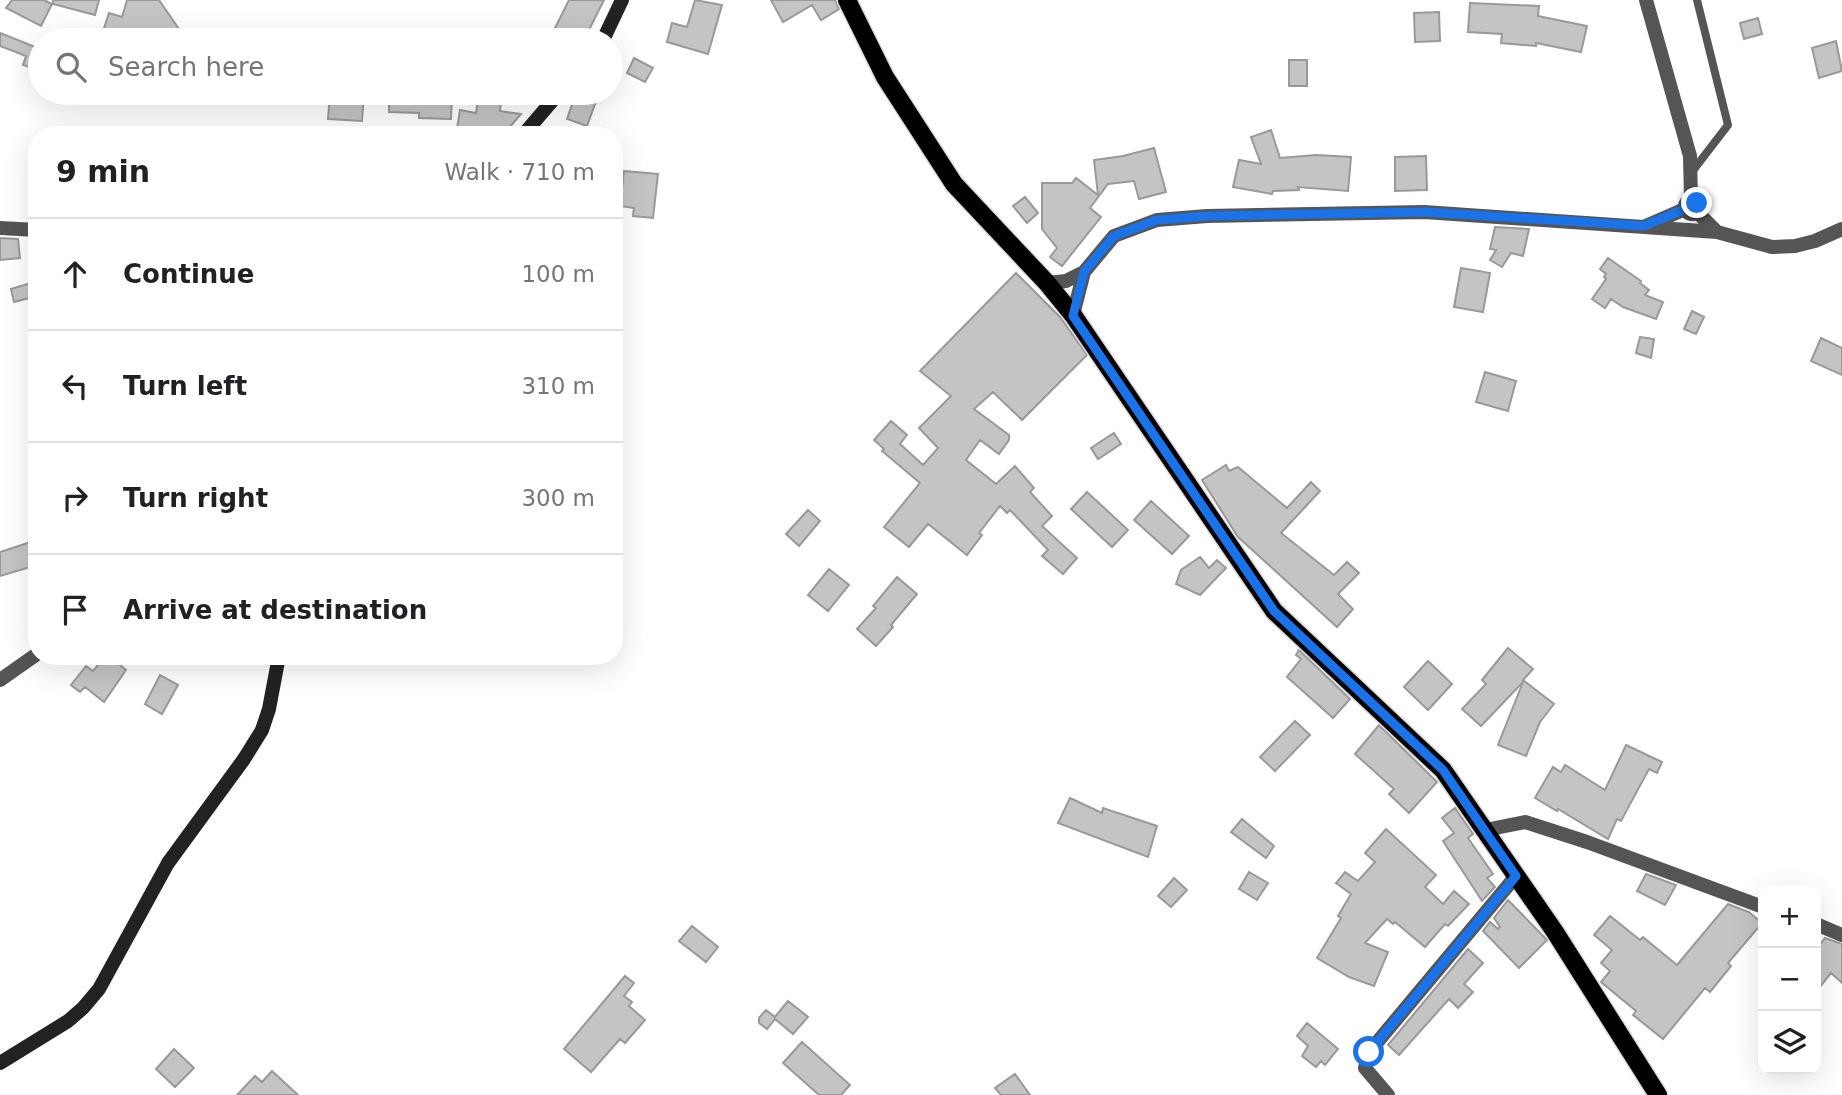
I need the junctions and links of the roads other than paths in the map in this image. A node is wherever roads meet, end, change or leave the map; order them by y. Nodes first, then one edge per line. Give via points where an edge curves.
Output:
1 (622, 0) edge
2 (847, 0) edge
3 (1646, 0) edge
4 (1697, 0) edge
5 (609, 28) edge
6 (549, 105) edge
7 (531, 126) edge
8 (1690, 175) junction
9 (1691, 207) junction
10 (1644, 226) junction
11 (0, 228) edge
12 (1842, 229) edge
13 (28, 230) edge
14 (1717, 232) junction
15 (1084, 272) junction
16 (1046, 282) junction
17 (1073, 316) junction
18 (28, 660) edge
19 (277, 665) edge
20 (0, 680) edge
21 (1485, 830) junction
22 (1516, 876) junction
23 (1758, 904) edge
24 (1821, 926) edge
25 (1842, 935) edge
26 (0, 1063) edge
27 (1388, 1095) edge
28 (1658, 1095) edge

1 - 5 main road
2 - 16 main road via 885,77 954,184
3 - 8 street via 1690,156
4 - 8 lane via 1728,125
6 - 7 main road
8 - 9 street
9 - 10 street
9 - 14 street
10 - 14 street
10 - 15 street via 1424,212 1169,219 1114,236
11 - 13 street
12 - 14 street via 1796,246 1772,247
15 - 16 street via 1066,281
15 - 17 street
16 - 17 main road
17 - 21 main road via 1274,611 1443,770
18 - 20 street
19 - 26 main road via 262,730 168,863 99,989 68,1021
21 - 22 main road
21 - 23 street via 1525,822
22 - 27 street via 1369,1052 1365,1068
22 - 28 main road
24 - 25 street

